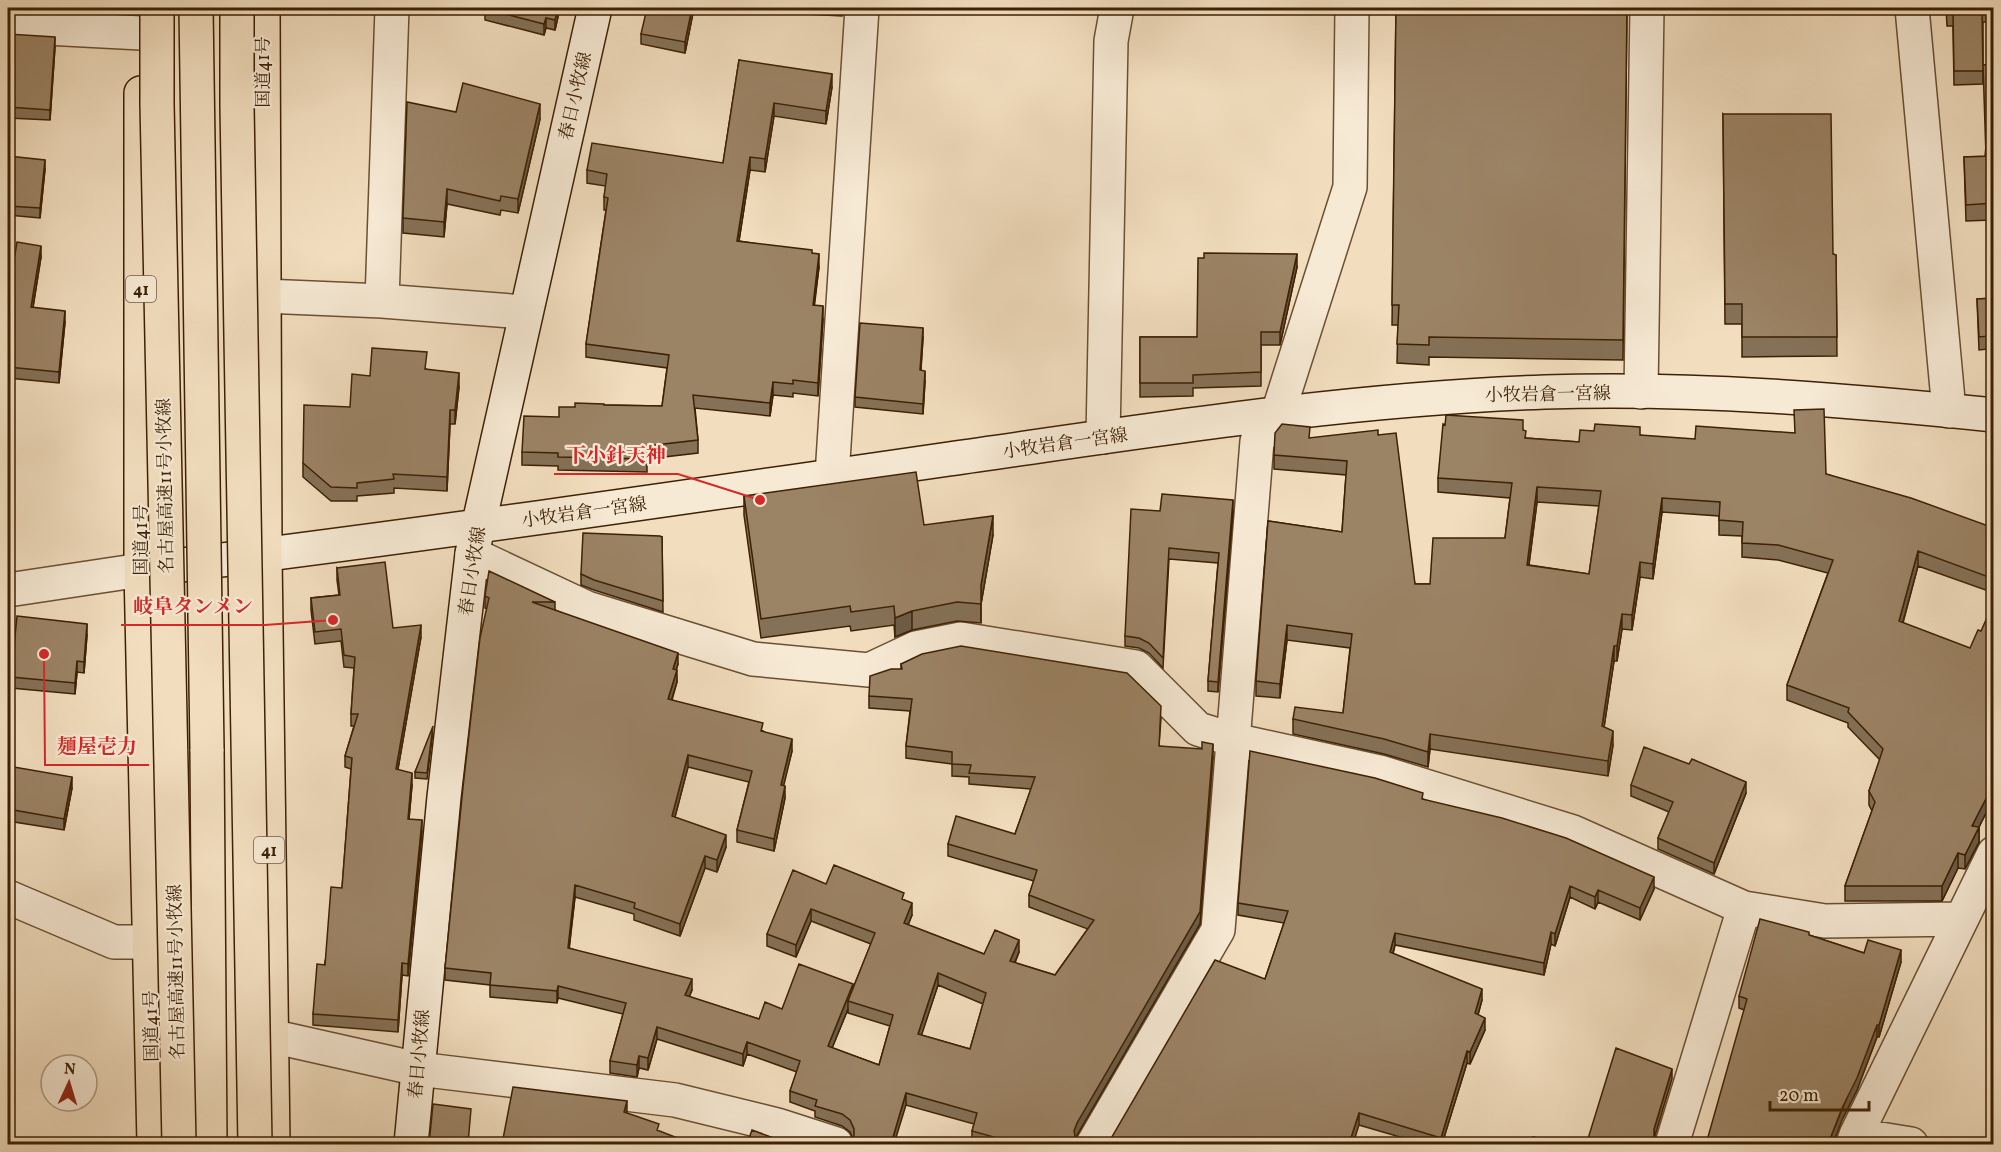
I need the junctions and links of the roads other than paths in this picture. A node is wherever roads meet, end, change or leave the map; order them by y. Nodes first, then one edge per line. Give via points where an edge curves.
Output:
1 (196, 8) edge
2 (237, 8) edge
3 (263, 8) edge
4 (392, 8) edge
5 (595, 8) edge
6 (862, 8) edge
7 (1117, 8) edge
8 (1352, 8) edge
9 (1647, 8) edge
10 (1912, 8) edge
11 (147, 16) edge
12 (8, 26) edge
13 (264, 296) junction
14 (382, 301) junction
15 (525, 312) junction
16 (1641, 392) junction
17 (1949, 411) junction
18 (1278, 413) junction
19 (1994, 416) edge
20 (1103, 437) junction
21 (832, 476) junction
22 (475, 540) junction
23 (265, 555) junction
24 (141, 570) junction
25 (8, 590) edge
26 (1234, 740) junction
27 (1994, 853) edge
28 (8, 897) edge
29 (1744, 908) junction
30 (1961, 919) junction
31 (149, 942) junction
32 (271, 1036) junction
33 (417, 1069) junction
34 (1854, 1140) edge
35 (154, 1144) edge
36 (179, 1144) edge
37 (210, 1144) edge
38 (255, 1144) edge
39 (273, 1144) edge
40 (411, 1144) edge
41 (836, 1144) edge
42 (1093, 1144) edge
43 (1672, 1144) edge
44 (1911, 1144) edge

1 - 37 highway, bridge
2 - 38 highway, bridge
3 - 13 highway, 国道41号 / 41
4 - 14 street
5 - 15 street, 春日小牧線
6 - 21 street
7 - 20 street via 1111,40
8 - 18 street via 1350,187
9 - 16 street
10 - 17 street
11 - 12 street
11 - 24 highway, 国道41号 / 41
11 - 36 highway, 名古屋高速11号小牧線, bridge via 157,128
13 - 14 street
13 - 23 highway, 国道41号 / 41
14 - 15 street
15 - 22 street, 春日小牧線
16 - 17 street, 小牧岩倉一宮線 via 1771,396
16 - 18 street, 小牧岩倉一宮線 via 1421,398
17 - 19 street, 小牧岩倉一宮線
18 - 20 street, 小牧岩倉一宮線
18 - 26 street via 1257,441
20 - 21 street, 小牧岩倉一宮線
21 - 22 street, 小牧岩倉一宮線
22 - 23 street, 小牧岩倉一宮線
22 - 26 street via 587,608 753,659 869,670 916,648 962,639 1136,667 1198,729
22 - 33 street, 春日小牧線
23 - 24 street, 小牧岩倉一宮線
23 - 32 highway, 国道41号 / 41
24 - 25 street, 小牧岩倉一宮線
24 - 31 highway, 国道41号 / 41
26 - 29 street via 1380,772 1574,832
26 - 42 street via 1218,930
27 - 30 street
28 - 31 street via 114,942
29 - 30 street via 1825,921
29 - 43 street
30 - 34 street
31 - 35 highway, 国道41号 / 41
32 - 33 street
32 - 39 highway, 国道41号 / 41
33 - 40 street, 春日小牧線
33 - 41 street via 675,1101 777,1125
34 - 44 street

